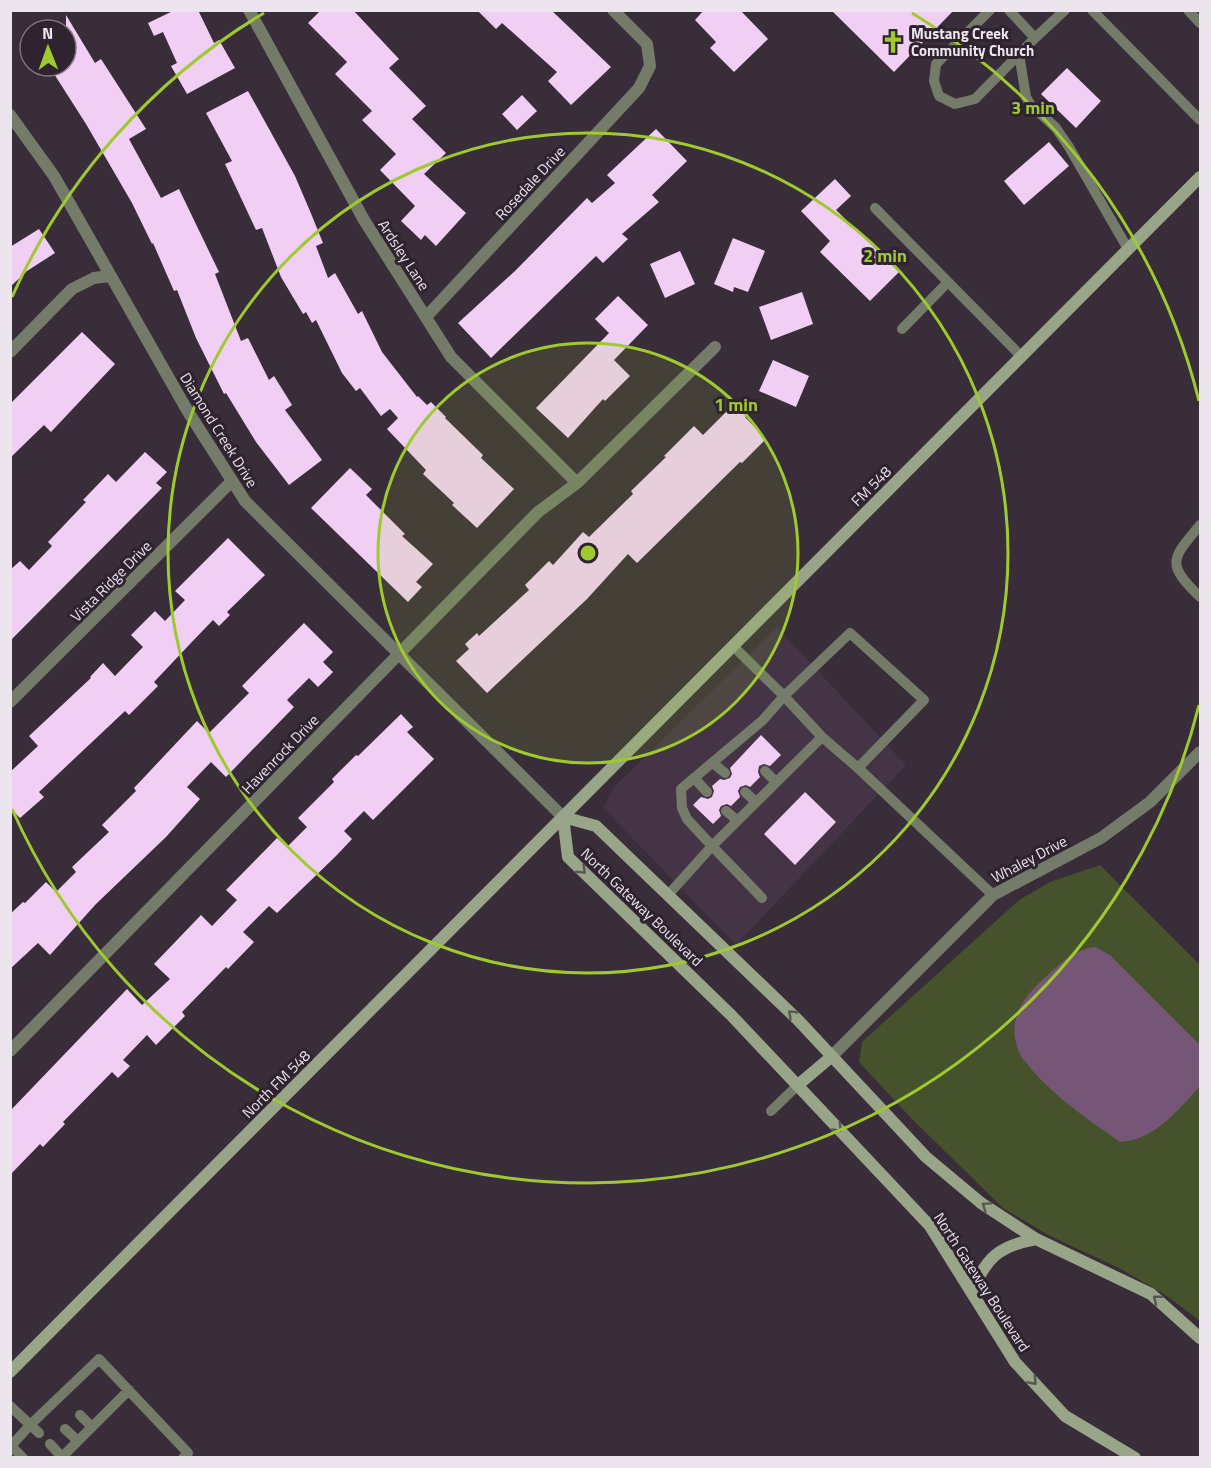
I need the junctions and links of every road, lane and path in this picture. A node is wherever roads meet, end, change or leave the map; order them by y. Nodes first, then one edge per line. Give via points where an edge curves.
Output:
1 (249, 10) edge
2 (613, 10) edge
3 (990, 10) edge
4 (1009, 10) edge
5 (1065, 10) edge
6 (1092, 10) edge
7 (1188, 10) edge
8 (1200, 23) edge
9 (1035, 38) junction
10 (1019, 54) junction
11 (10, 115) edge
12 (1200, 120) edge
13 (1200, 177) edge
14 (875, 208) dead end
15 (1128, 249) junction
16 (109, 276) junction
17 (948, 282) junction
18 (426, 317) junction
19 (902, 329) dead end
20 (715, 347) dead end
21 (10, 352) edge
22 (1021, 356) junction
23 (232, 481) junction
24 (577, 483) junction
25 (1200, 525) edge
26 (1200, 597) edge
27 (733, 646) junction
28 (399, 654) junction
29 (784, 696) junction
30 (10, 702) edge
31 (822, 737) junction
32 (735, 743) junction
33 (1200, 752) edge
34 (744, 753) dead end
35 (712, 763) junction
36 (858, 768) junction
37 (765, 771) dead end
38 (725, 773) dead end
39 (694, 778) junction
40 (776, 782) junction
41 (707, 792) dead end
42 (745, 792) dead end
43 (756, 802) junction
44 (726, 811) dead end
45 (563, 817) junction
46 (737, 820) junction
47 (712, 846) junction
48 (993, 895) junction
49 (668, 896) junction
50 (762, 898) dead end
51 (10, 1051) edge
52 (831, 1058) junction
53 (798, 1085) junction
54 (771, 1111) dead end
55 (1036, 1239) junction
56 (972, 1293) junction
57 (1200, 1338) edge
58 (10, 1372) edge
59 (129, 1390) junction
60 (62, 1395) junction
61 (70, 1404) dead end
62 (10, 1406) edge
63 (80, 1415) dead end
64 (92, 1427) junction
65 (35, 1428) junction
66 (65, 1429) dead end
67 (78, 1441) junction
68 (50, 1444) dead end
69 (62, 1457) edge
70 (23, 1458) edge
71 (183, 1458) edge
72 (1135, 1458) edge

1 - 18 street, Ardsley Lane via 364,220
2 - 18 street, Rosedale Drive via 647,44 650,66 639,88
3 - 10 lane via 936,64 934,81 939,96 955,104 975,99
4 - 9 lane
5 - 9 lane
6 - 12 lane
7 - 8 lane
9 - 10 lane
10 - 15 lane via 1026,97 1069,147
11 - 16 street, Diamond Creek Drive via 54,176
13 - 15 main road, FM 548 / FM 548
14 - 17 lane
15 - 22 main road, FM 548 / FM 548
16 - 21 street via 94,278 72,289
16 - 23 street, Diamond Creek Drive
17 - 19 lane
17 - 22 lane
18 - 24 street, Ardsley Lane via 451,357
20 - 24 street, Havenrock Drive
22 - 27 main road, FM 548 / FM 548
23 - 28 street, Diamond Creek Drive via 245,501
23 - 30 street, Vista Ridge Drive
24 - 28 street, Havenrock Drive via 538,512
25 - 26 lane via 1177,553 1176,567
27 - 29 lane
27 - 45 main road, FM 548 / FM 548
28 - 45 street, Diamond Creek Drive
28 - 51 street, Havenrock Drive
29 - 31 lane
29 - 32 lane via 764,720
29 - 36 lane via 850,633 924,700
31 - 36 lane
31 - 40 lane
32 - 34 lane
32 - 35 lane
33 - 48 street, Whaley Drive via 1150,802 1101,838
35 - 38 lane
35 - 39 lane
36 - 48 lane
37 - 40 lane
39 - 41 lane
39 - 47 lane via 681,789 682,808
40 - 43 lane
42 - 43 lane
43 - 46 lane
44 - 46 lane
45 - 49 main road, North Gateway Boulevard via 596,826
45 -> 53 main road, North Gateway Boulevard via 568,857
45 - 58 main road, North FM 548 / FM 548
46 - 47 lane
47 - 49 lane
47 - 50 lane
48 - 52 street, Whaley Drive
52 -> 49 main road, North Gateway Boulevard via 797,1019
52 - 53 main road
55 -> 52 main road, North Gateway Boulevard via 981,1203 926,1157
53 - 54 lane
53 -> 56 main road, North Gateway Boulevard via 930,1226
55 - 56 main road via 1014,1244 994,1255 980,1272
57 -> 55 main road, North Gateway Boulevard via 1151,1294
56 -> 72 main road, North Gateway Boulevard via 1016,1362 1065,1416
59 - 60 lane via 99,1359
59 - 64 lane
59 - 71 lane via 188,1453
60 - 61 lane
60 - 65 lane
62 - 65 lane
63 - 64 lane
64 - 67 lane
65 - 70 lane via 11,1446
66 - 67 lane
67 - 69 lane
68 - 69 lane

